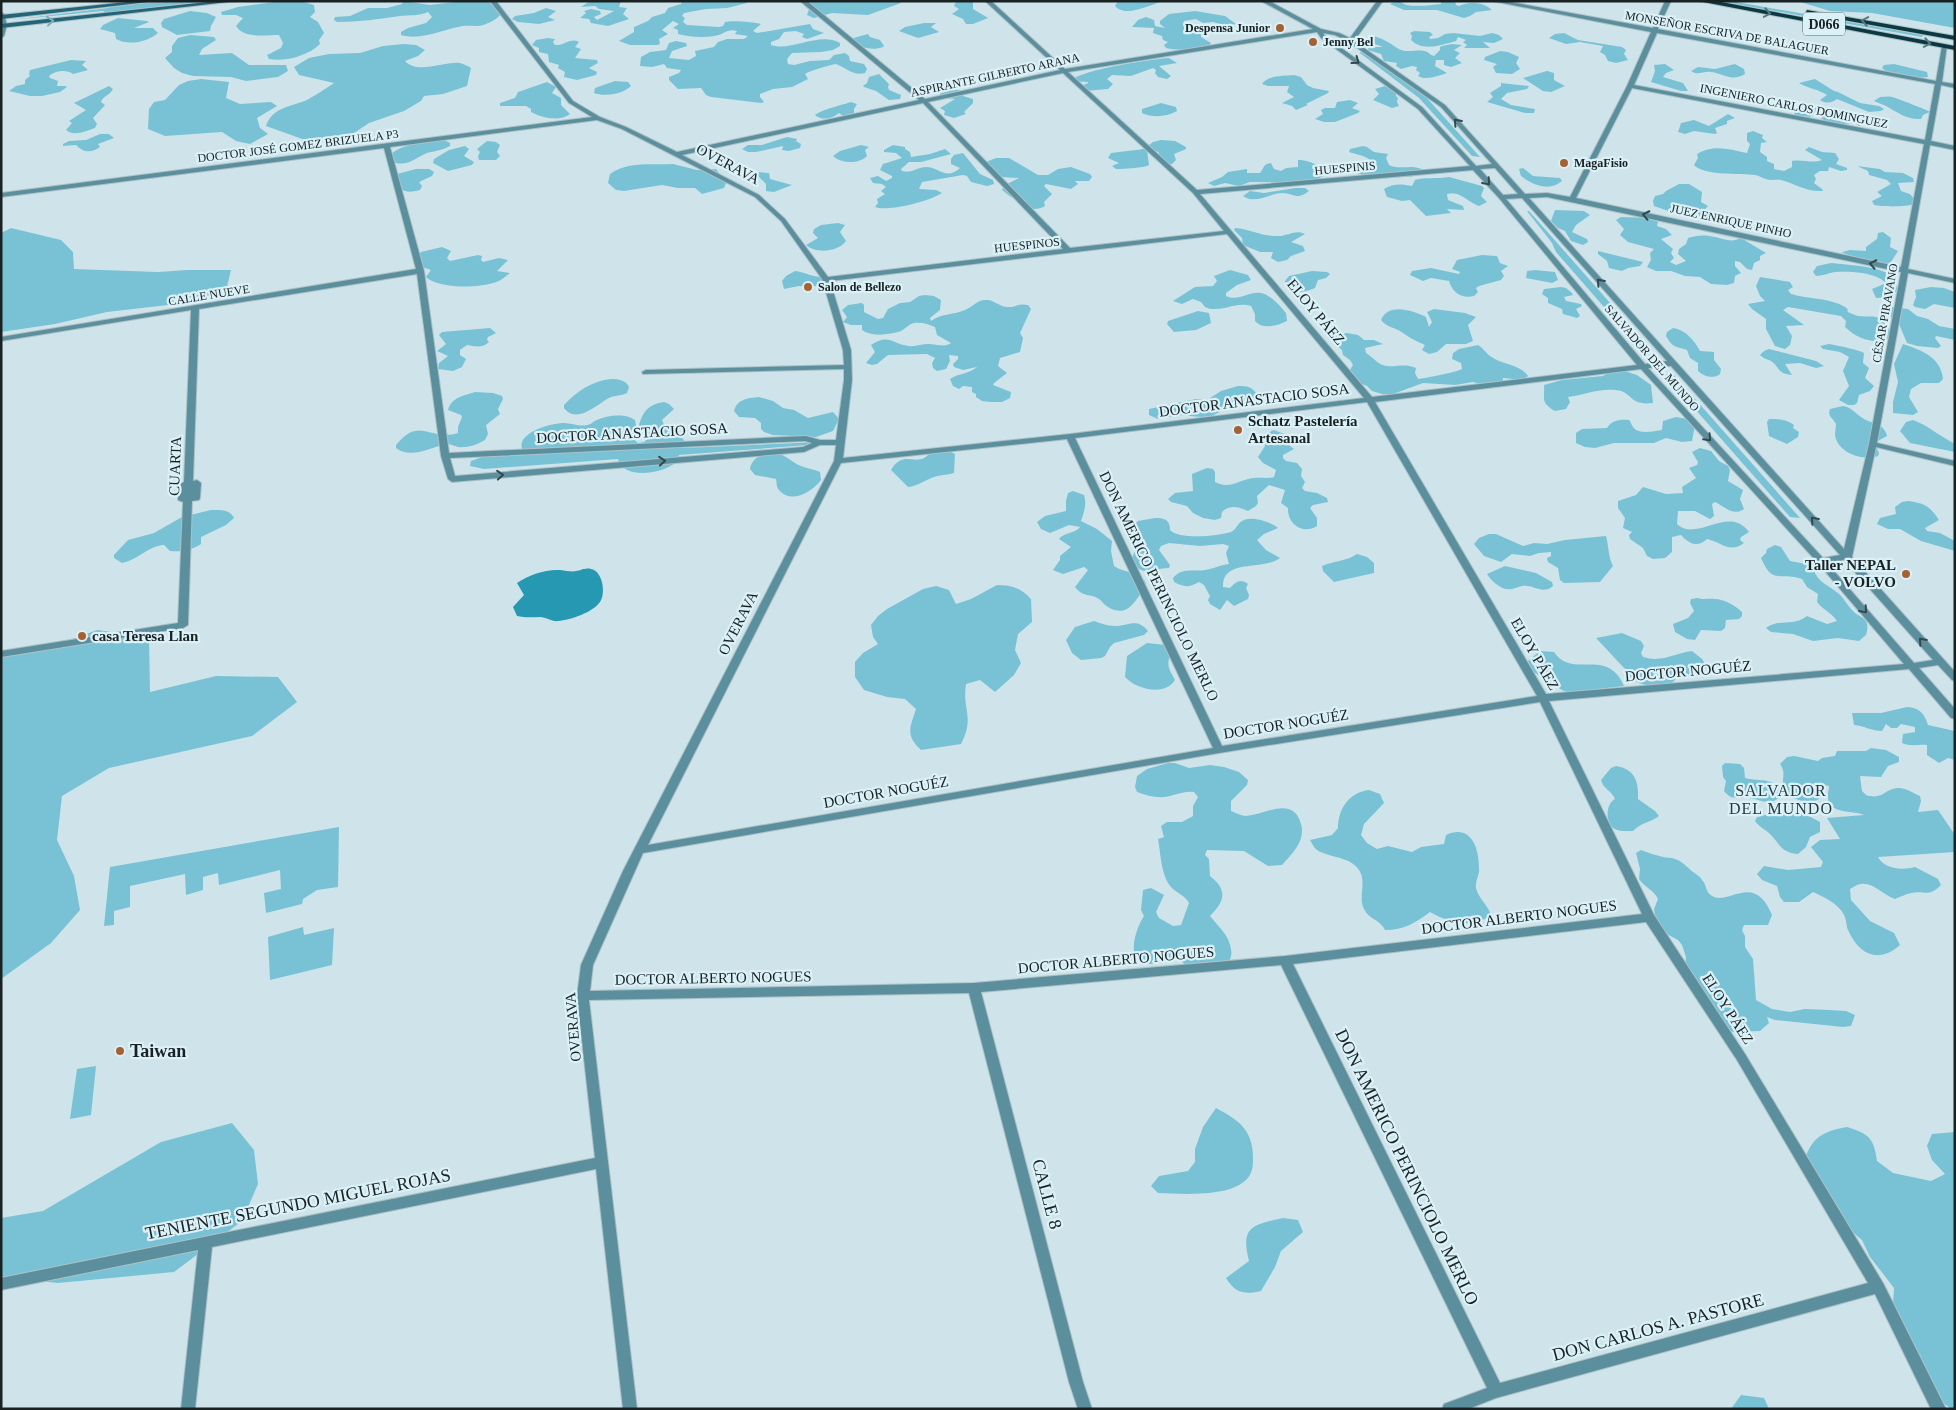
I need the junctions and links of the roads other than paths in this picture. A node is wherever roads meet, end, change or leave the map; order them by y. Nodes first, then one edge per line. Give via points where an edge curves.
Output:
1 (154, 1) edge
2 (234, 1) edge
3 (493, 1) edge
4 (803, 1) edge
5 (988, 1) edge
6 (1264, 1) edge
7 (1380, 1) edge
8 (1495, 1) edge
9 (1668, 1) edge
10 (1702, 1) edge
11 (1802, 10) dead end
12 (2, 16) edge
13 (2, 26) edge
14 (1319, 30) junction
15 (1654, 31) junction
16 (1, 36) edge
17 (1952, 37) edge
18 (1351, 41) junction
19 (1333, 44) junction
20 (1945, 46) junction
21 (1955, 48) edge
22 (1064, 71) junction
23 (1938, 83) junction
24 (1630, 86) junction
25 (1955, 86) edge
26 (924, 101) junction
27 (598, 118) junction
28 (1926, 143) junction
29 (387, 146) junction
30 (1955, 148) edge
31 (678, 154) junction
32 (1497, 166) junction
33 (1475, 168) junction
34 (1196, 192) junction
35 (1, 195) edge
36 (1524, 196) junction
37 (1500, 197) junction
38 (1572, 199) junction
39 (1230, 232) junction
40 (1069, 251) junction
41 (1904, 270) junction
42 (420, 272) junction
43 (826, 279) junction
44 (1955, 282) edge
45 (195, 308) junction
46 (1, 339) edge
47 (1673, 363) junction
48 (1642, 366) junction
49 (848, 367) junction
50 (646, 372) dead end
51 (1370, 400) junction
52 (1070, 436) junction
53 (840, 442) junction
54 (819, 443) junction
55 (1873, 444) junction
56 (445, 456) junction
57 (838, 461) junction
58 (1955, 464) edge
59 (1847, 557) junction
60 (1821, 561) junction
61 (1, 654) edge
62 (1940, 662) junction
63 (1912, 666) junction
64 (1955, 678) edge
65 (1543, 698) junction
66 (1953, 712) edge
67 (1219, 750) junction
68 (640, 850) junction
69 (1649, 917) junction
70 (1285, 960) junction
71 (974, 988) junction
72 (584, 996) junction
73 (603, 1162) junction
74 (206, 1242) junction
75 (1, 1284) edge
76 (1878, 1287) junction
77 (1496, 1391) junction
78 (188, 1409) edge
79 (630, 1409) edge
80 (1085, 1409) edge
81 (1449, 1409) edge
82 (1939, 1409) edge

1 - 12 main road
13 -> 2 main road
3 - 27 street, OVERAVA via 571,102
4 - 26 street
5 - 22 street, ELOY PÁEZ
6 - 14 street, SALVADOR DEL MUNDO
7 - 18 street
8 - 15 street, MONSEÑOR ESCRIVA DE BALAGUER
9 - 15 street
10 -> 20 highway, D066
17 -> 11 highway, D066
12 - 13 street
13 - 16 street
14 - 18 street, SALVADOR DEL MUNDO
14 - 19 street, SALVADOR DEL MUNDO via 1322,37
14 - 22 street, ASPIRANTE GILBERTO ARANA
15 - 23 street, MONSEÑOR ESCRIVA DE BALAGUER
15 - 24 street
18 - 19 street
32 -> 18 street, SALVADOR DEL MUNDO via 1443,106
19 -> 33 street, SALVADOR DEL MUNDO via 1420,108
20 - 21 highway
20 - 23 street, CÉSAR PIRAVANO
22 - 26 street, ASPIRANTE GILBERTO ARANA
22 - 34 street, ELOY PÁEZ
23 - 25 street, MONSEÑOR ESCRIVA DE BALAGUER
23 - 28 street, CÉSAR PIRAVANO
24 - 28 street, INGENIERO CARLOS DOMINGUEZ
24 - 38 street
26 - 31 street, ASPIRANTE GILBERTO ARANA
26 - 40 street
27 - 29 street, DOCTOR JOSÉ GOMEZ BRIZUELA P3
27 - 31 street, OVERAVA
28 - 30 street, INGENIERO CARLOS DOMINGUEZ
28 - 41 street, CÉSAR PIRAVANO
29 - 35 street, DOCTOR JOSÉ GOMEZ BRIZUELA P3
29 - 42 street
31 - 43 street, OVERAVA via 757,196 783,220
32 - 33 street, HUESPINIS
32 - 36 street, SALVADOR DEL MUNDO
33 - 34 street, HUESPINIS
33 -> 37 street, SALVADOR DEL MUNDO
34 - 39 street, ELOY PÁEZ
36 - 37 street, JUEZ ENRIQUE PINHO
36 - 38 street, JUEZ ENRIQUE PINHO
47 -> 36 street, SALVADOR DEL MUNDO
37 - 48 street, SALVADOR DEL MUNDO
41 -> 38 street, JUEZ ENRIQUE PINHO
39 - 40 street, HUESPINOS
39 - 51 street, ELOY PÁEZ
40 - 43 street, HUESPINOS
41 - 44 street, JUEZ ENRIQUE PINHO
41 - 55 street, CÉSAR PIRAVANO
42 - 45 street, CALLE NUEVE
42 - 56 street
43 - 49 street, OVERAVA via 847,350
45 - 46 street, CALLE NUEVE
45 - 61 street, CUARTA via 188,484 182,485 182,500 188,499 183,625
47 - 48 street, DOCTOR ANASTACIO SOSA
59 -> 47 street, SALVADOR DEL MUNDO
48 - 51 street, DOCTOR ANASTACIO SOSA
48 -> 60 street, SALVADOR DEL MUNDO
49 - 50 street
49 - 53 street, OVERAVA
51 - 52 street, DOCTOR ANASTACIO SOSA
51 - 65 street, ELOY PÁEZ
52 - 57 street, DOCTOR ANASTACIO SOSA
52 - 67 street, DON AMERICO PERINCIOLO MERLO
53 - 54 street, DOCTOR ANASTACIO SOSA
53 - 57 street, OVERAVA
54 - 56 street, DOCTOR ANASTACIO SOSA via 806,438
56 -> 54 street, DOCTOR ANASTACIO SOSA via 452,479 804,449
55 - 58 street
55 - 59 street, CÉSAR PIRAVANO
57 - 68 street, OVERAVA
59 - 60 street
62 -> 59 street, SALVADOR DEL MUNDO
60 -> 63 street, SALVADOR DEL MUNDO
62 - 63 street, DOCTOR NOGUÉZ
62 - 64 street, SALVADOR DEL MUNDO
63 - 65 street, DOCTOR NOGUÉZ
63 - 66 street, SALVADOR DEL MUNDO
65 - 67 street, DOCTOR NOGUÉZ
65 - 69 street, ELOY PÁEZ
67 - 68 street, DOCTOR NOGUÉZ
68 - 72 street, OVERAVA via 587,965
69 - 70 street, DOCTOR ALBERTO NOGUES
69 - 76 street, ELOY PÁEZ via 1741,1057
70 - 71 street, DOCTOR ALBERTO NOGUES
70 - 77 street, DON AMERICO PERINCIOLO MERLO
71 - 72 street, DOCTOR ALBERTO NOGUES
71 - 80 street, CALLE 8
72 - 73 street, OVERAVA
73 - 74 street, TENIENTE SEGUNDO MIGUEL ROJAS
73 - 79 street, OVERAVA
74 - 75 street, TENIENTE SEGUNDO MIGUEL ROJAS
74 - 78 street
76 - 77 street, DON CARLOS A. PASTORE
76 - 82 street, ELOY PÁEZ
77 - 81 street, DON CARLOS A. PASTORE

